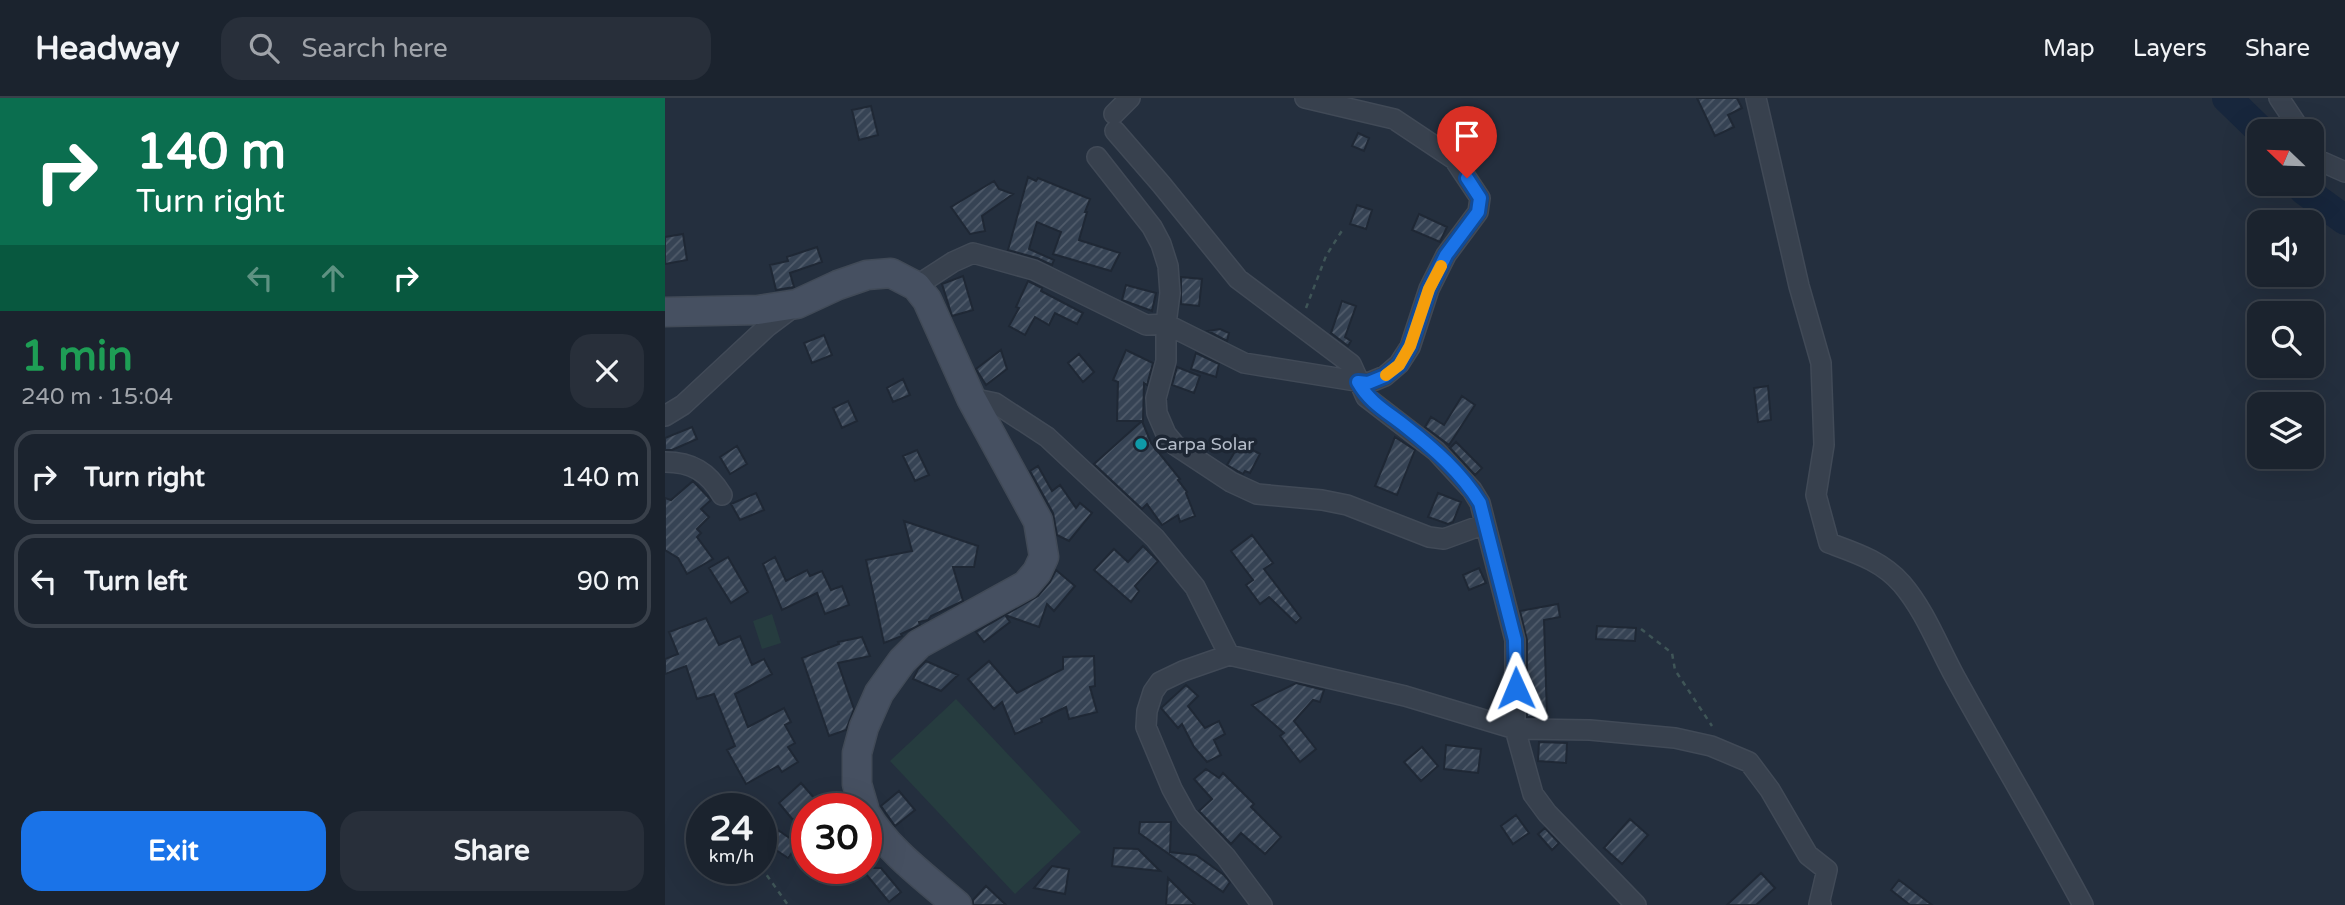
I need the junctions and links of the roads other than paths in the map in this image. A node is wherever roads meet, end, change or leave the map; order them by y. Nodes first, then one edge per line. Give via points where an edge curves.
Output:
1 (1130, 98) edge
2 (1305, 98) edge
3 (1756, 98) edge
4 (2280, 98) edge
5 (2293, 119) edge
6 (1097, 158) dead end
7 (2324, 163) edge
8 (2345, 172) edge
9 (916, 286) junction
10 (797, 304) junction
11 (665, 312) edge
12 (1166, 324) junction
13 (1358, 382) junction
14 (971, 398) junction
15 (665, 416) edge
16 (665, 462) edge
17 (722, 495) dead end
18 (1485, 524) junction
19 (1229, 655) junction
20 (1515, 729) junction
21 (859, 793) edge
22 (882, 835) edge
23 (957, 905) edge
24 (1262, 905) edge
25 (1636, 905) edge
26 (1821, 905) edge
27 (2083, 905) edge

1 - 13 street via 1114,122 1238,279 1351,364
2 - 13 street via 1394,119 1454,159 1480,198 1478,212 1446,255 1429,289 1399,365 1385,376
3 - 27 street via 1821,363 1824,446 1816,495 1829,543 1871,557 1901,583 1920,610
4 - 5 street
6 - 12 street via 1161,244 1170,293
7 - 8 street
9 - 10 main road via 891,273 867,275
9 - 12 street via 973,253 1034,270 1146,325
9 - 14 main road via 927,300
10 - 11 main road via 758,310
10 - 15 street
12 - 13 street via 1244,363
12 - 18 street via 1166,361 1156,398 1157,413 1175,445 1231,482 1257,494 1347,505 1429,537 1444,539
13 - 18 street via 1366,397 1436,451 1472,490
14 - 19 street via 995,403 1047,437 1155,538 1195,587
14 - 21 main road via 1038,521 1044,557 1026,585 919,643 902,661 879,693 864,727 857,752
16 - 17 street via 699,469
18 - 20 street via 1515,640
19 - 20 street via 1405,696
19 - 24 street via 1160,682 1147,711 1146,727 1187,816
20 - 25 street via 1533,794
20 - 26 street via 1675,738 1749,762 1808,855 1827,870
22 - 23 main road

